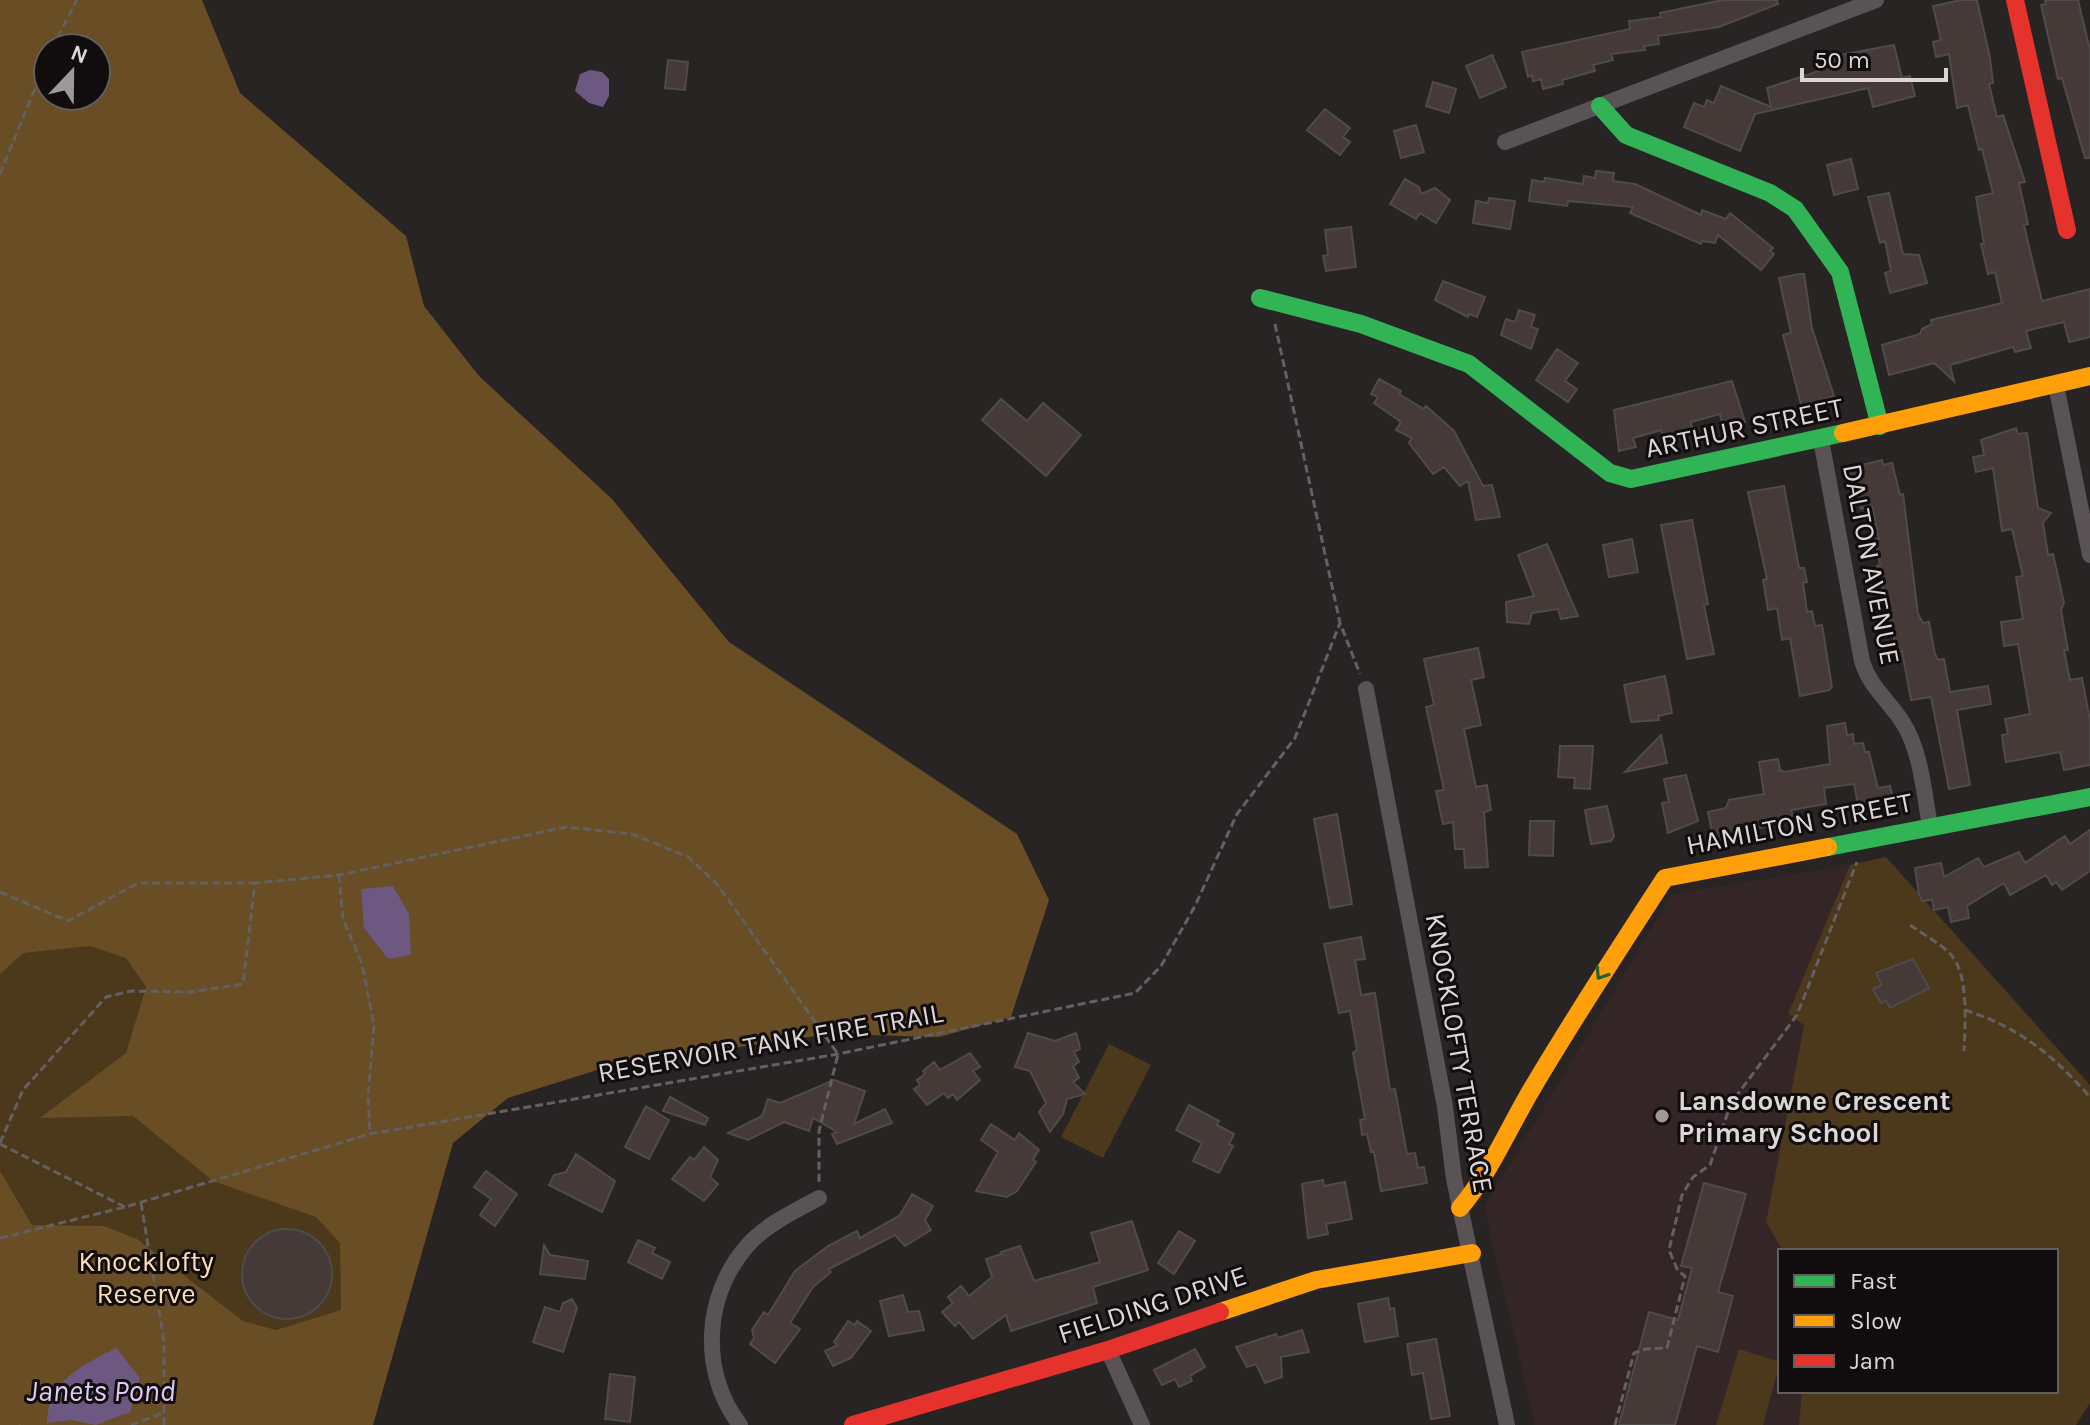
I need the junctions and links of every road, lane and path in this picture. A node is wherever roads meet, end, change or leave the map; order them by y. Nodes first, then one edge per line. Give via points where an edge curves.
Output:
1 (77, 0) edge
2 (1876, 0) edge
3 (2015, 0) edge
4 (60, 32) edge
5 (32, 96) edge
6 (1600, 106) junction
7 (1505, 142) dead end
8 (0, 174) edge
9 (2067, 230) dead end
10 (1265, 299) joint
11 (2090, 376) edge
12 (2056, 385) junction
13 (1880, 426) junction
14 (1821, 440) junction
15 (2090, 555) edge
16 (1340, 623) junction
17 (1366, 689) joint
18 (2090, 797) edge
19 (1930, 826) junction
20 (1857, 861) dead end
21 (339, 875) junction
22 (255, 883) junction
23 (0, 892) edge
24 (1910, 925) dead end
25 (1965, 1010) junction
26 (1964, 1051) dead end
27 (838, 1054) junction
28 (2090, 1097) edge
29 (370, 1134) junction
30 (0, 1143) edge
31 (819, 1198) joint
32 (141, 1202) junction
33 (125, 1207) junction
34 (1460, 1208) junction
35 (0, 1238) edge
36 (1472, 1253) junction
37 (1108, 1350) junction
38 (167, 1411) junction
39 (131, 1425) edge
40 (164, 1425) edge
41 (740, 1425) edge
42 (853, 1425) edge
43 (1142, 1425) edge
44 (1507, 1425) edge
45 (1615, 1425) edge

1 - 4 path
2 - 6 street
3 - 9 street
5 - 8 path
6 - 7 street
6 - 13 street via 1626,135 1770,193 1795,209 1840,272
10 - 14 street, ARTHUR STREET via 1375,329 1469,364 1624,479
10 - 16 path
11 - 12 street, ARTHUR STREET
12 - 13 street, ARTHUR STREET
12 - 15 street
13 - 14 street, ARTHUR STREET
14 - 19 street, DALTON AVENUE via 1862,661 1868,682 1903,723 1913,744
16 - 17 path
16 - 27 path, RESERVOIR TANK FIRE TRAIL via 1295,738 1237,814 1168,954 1135,993
17 - 34 street, KNOCKLOFTY TERRACE
18 - 19 street, HAMILTON STREET
19 -> 34 street, HAMILTON STREET via 1665,878
20 - 45 path via 1797,1015 1731,1103 1710,1165 1693,1177 1682,1195 1669,1250 1685,1276 1667,1348 1634,1353
21 - 22 path
21 - 27 path via 566,827 632,834 688,857 717,884
21 - 29 path via 343,919 362,964 374,1025
22 - 23 path via 138,883 68,921
22 - 30 path via 243,984 106,997 23,1090
24 - 25 path via 1958,964
25 - 26 path
25 - 28 path via 2006,1024 2064,1067
27 - 29 path, RESERVOIR TANK FIRE TRAIL
27 - 31 path via 819,1131
29 - 32 path, RESERVOIR TANK FIRE TRAIL
30 - 33 path
31 - 41 street via 748,1244 723,1285 711,1351 721,1395
32 - 33 path, RESERVOIR TANK FIRE TRAIL
32 - 38 path via 164,1341
33 - 35 path, RESERVOIR TANK FIRE TRAIL
34 - 36 street, KNOCKLOFTY TERRACE
36 - 37 street, FIELDING DRIVE via 1316,1280
36 - 44 street, KNOCKLOFTY TERRACE
37 - 42 street, FIELDING DRIVE
37 - 43 street
38 - 39 path
38 - 40 path

